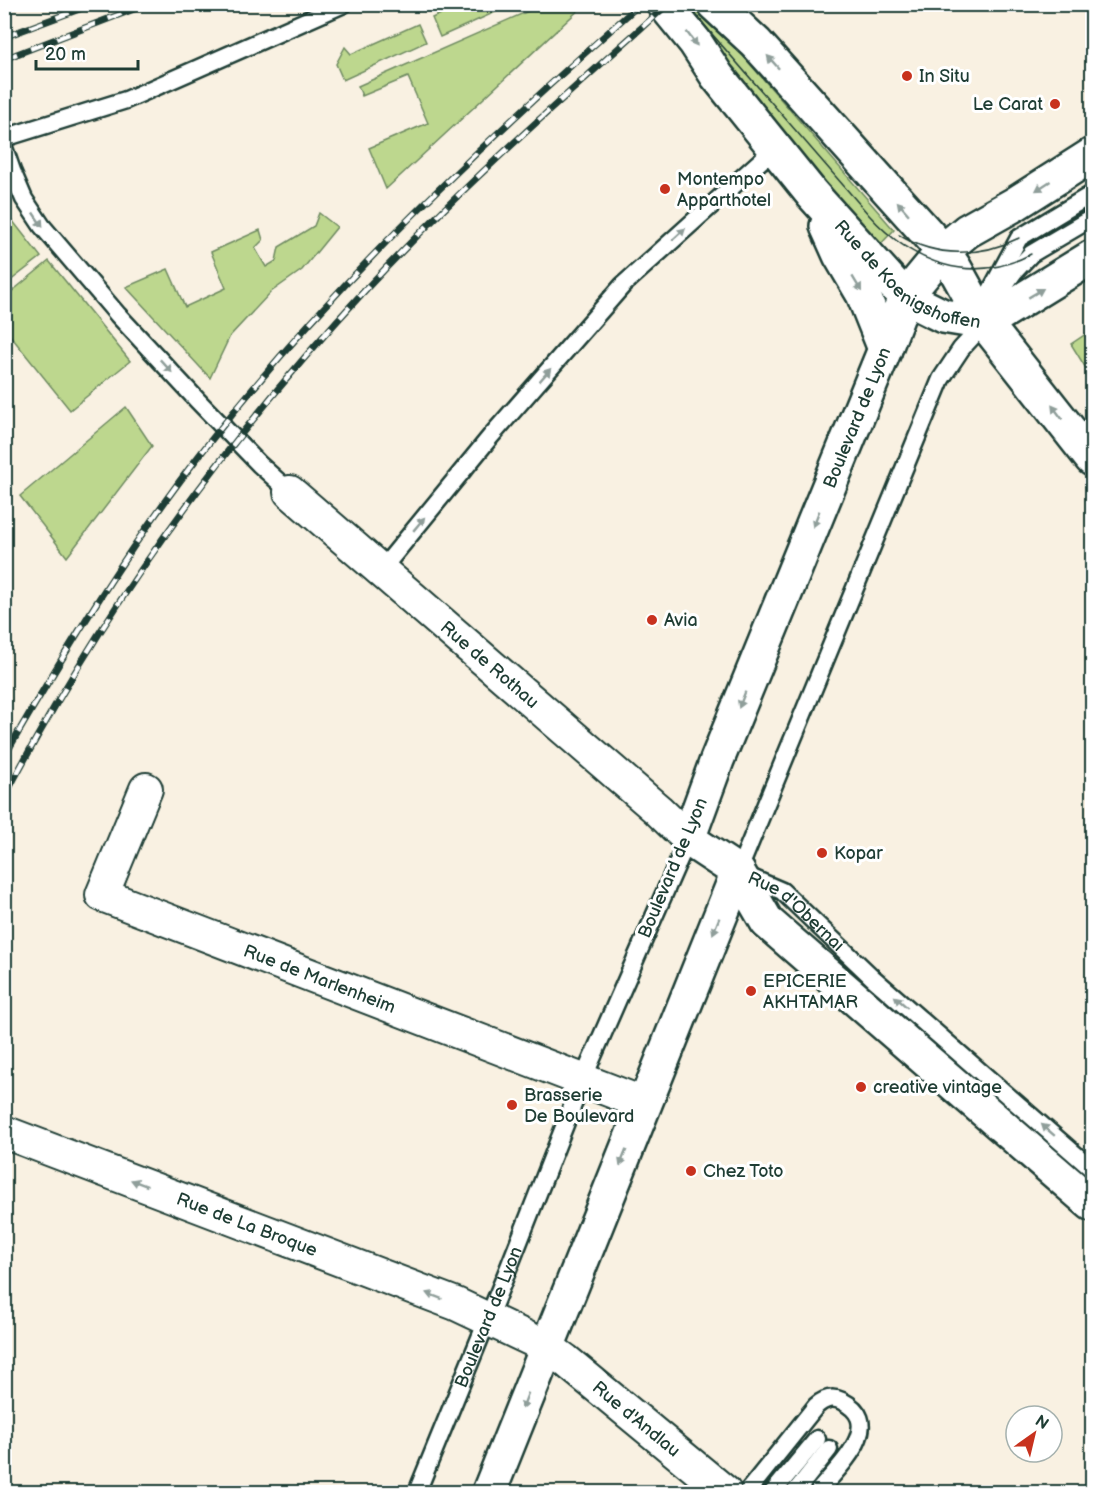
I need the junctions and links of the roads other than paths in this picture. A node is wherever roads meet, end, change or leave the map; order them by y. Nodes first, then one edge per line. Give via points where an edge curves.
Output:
1 (344, 4) edge
2 (664, 4) edge
3 (714, 4) edge
4 (4, 138) edge
5 (4, 148) edge
6 (775, 148) junction
7 (1092, 155) edge
8 (812, 194) junction
9 (1092, 194) edge
10 (1092, 218) edge
11 (943, 251) junction
12 (1092, 257) edge
13 (904, 297) junction
14 (986, 323) junction
15 (885, 349) junction
16 (1092, 459) edge
17 (290, 492) joint
18 (382, 569) junction
19 (146, 789) dead end
20 (688, 839) junction
21 (738, 872) junction
22 (584, 1079) junction
23 (645, 1104) junction
24 (4, 1131) edge
25 (1092, 1169) edge
26 (1092, 1204) edge
27 (488, 1318) junction
28 (547, 1347) junction
29 (417, 1492) edge
30 (489, 1492) edge
31 (725, 1492) edge
32 (747, 1492) edge
33 (773, 1492) edge
34 (795, 1492) edge
35 (818, 1492) edge

1 - 4 lane via 126,100
2 -> 6 main road, Rue de Koenigshoffen
11 -> 3 main road, Rue de Koenigshoffen via 756,43
5 -> 17 lane via 24,199 42,226 198,401
6 - 8 main road, Rue de Koenigshoffen
18 -> 6 lane via 622,285
7 -> 11 main road, Boulevard de Lyon via 967,231
8 - 13 main road, Rue de Koenigshoffen
8 -> 15 main road via 867,301
9 - 14 lane via 1019,238 990,291
10 - 14 lane via 1031,254 1001,290
11 - 13 main road, Boulevard de Lyon
11 - 14 main road, Rue de Koenigshoffen
14 -> 12 main road
13 - 14 main road, Rue de Koenigshoffen via 943,316
13 - 15 main road, Boulevard de Lyon
16 -> 14 main road
14 - 21 lane via 961,349 941,379
15 -> 20 main road, Boulevard de Lyon
17 - 18 street, Rue de Rothau
18 - 20 street, Rue de Rothau
19 - 22 street, Rue de Marlenheim via 102,895
20 - 21 main road, Rue d'Obernai
20 - 22 lane, Boulevard de Lyon
21 -> 23 main road
25 -> 21 lane, Rue d'Obernai via 873,978 782,891
21 - 26 main road, Rue d'Obernai via 767,922
22 - 23 street, Rue de Marlenheim
22 - 27 lane, Boulevard de Lyon
23 -> 28 main road
27 -> 24 street, Rue de La Broque
27 - 28 street, Rue de La Broque
27 - 29 lane, Boulevard de Lyon
28 -> 30 main road
28 - 31 street, Rue d'Andlau
32 - 35 lane via 816,1406 830,1398 841,1400 859,1414 861,1435
33 - 34 lane via 823,1444

